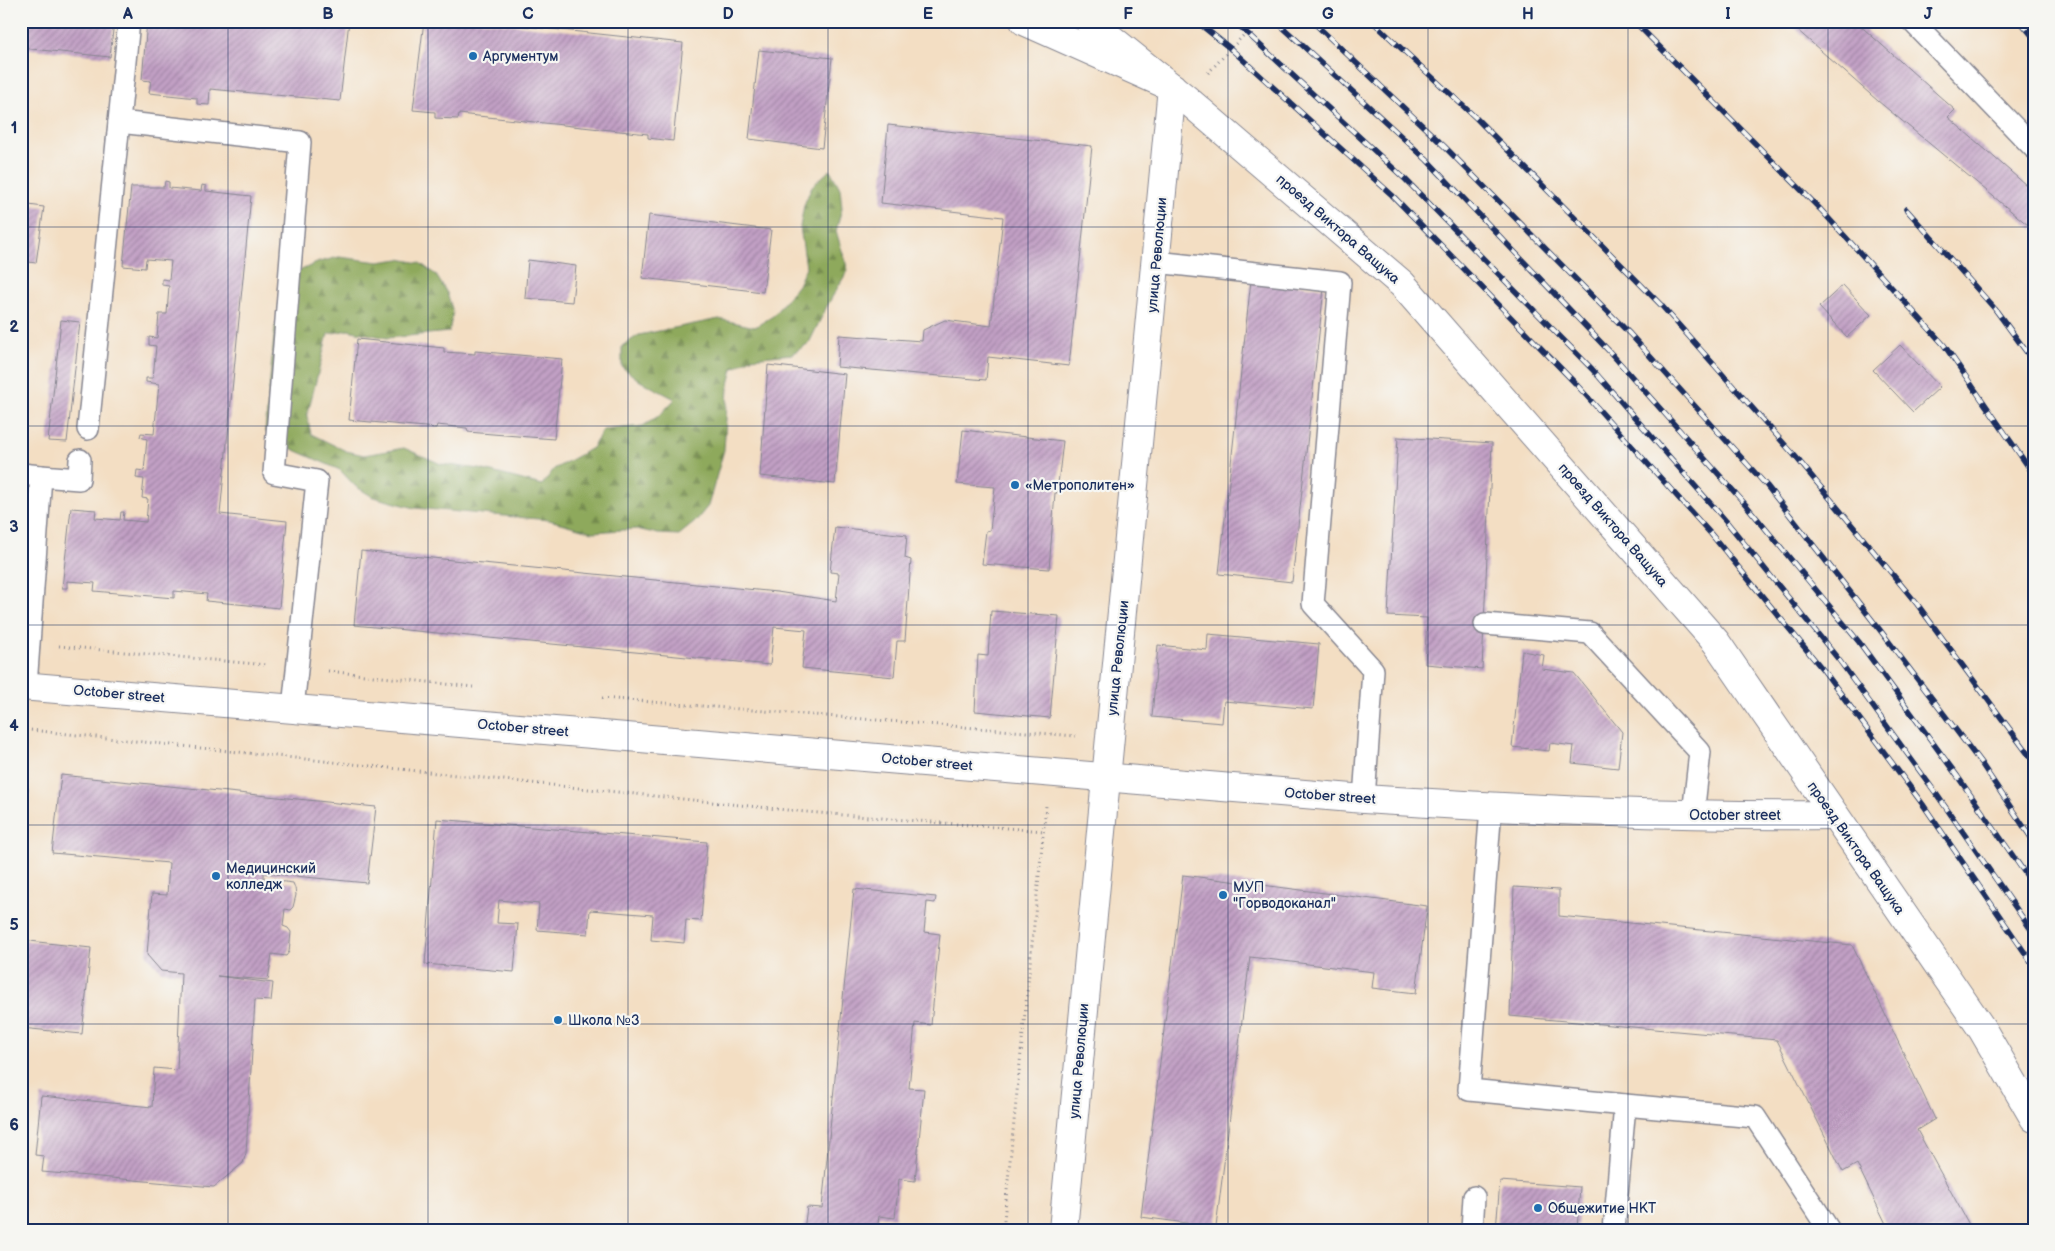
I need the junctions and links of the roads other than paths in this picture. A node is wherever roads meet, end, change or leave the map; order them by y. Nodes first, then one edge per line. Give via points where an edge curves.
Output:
1 (129, 21) edge
2 (1024, 21) edge
3 (1089, 21) edge
4 (1912, 21) edge
5 (1179, 92) junction
6 (119, 122) junction
7 (2034, 148) edge
8 (1156, 262) junction
9 (88, 429) dead end
10 (80, 460) dead end
11 (31, 475) edge
12 (1485, 624) dead end
13 (24, 686) edge
14 (293, 708) junction
15 (1106, 778) junction
16 (1364, 799) junction
17 (1492, 807) junction
18 (1693, 815) junction
19 (1833, 815) junction
20 (1625, 1105) junction
21 (2034, 1118) edge
22 (1474, 1197) dead end
23 (1063, 1230) edge
24 (1472, 1230) edge
25 (1614, 1230) edge
26 (1829, 1230) edge

1 - 6 lane
2 - 5 street
3 - 5 street, проезд Виктора Ващука
4 - 7 lane
5 - 8 street, улица Революции
5 - 19 street, проезд Виктора Ващука via 1402,284 1716,642
6 - 9 lane
6 - 14 lane via 300,142 274,473 317,481
8 - 15 street, улица Революции
8 - 16 lane via 1340,282 1313,604 1373,670
10 - 11 lane via 79,480
11 - 13 lane via 29,643
12 - 18 lane via 1590,634 1700,752
13 - 14 street, October street
14 - 15 street, October street
15 - 16 street, October street
15 - 23 street, улица Революции
16 - 17 street, October street
17 - 18 street, October street
17 - 20 lane via 1469,1090
18 - 19 street, October street
19 - 21 street, проезд Виктора Ващука via 1982,1029
20 - 25 lane
20 - 26 lane via 1755,1117
22 - 24 lane

